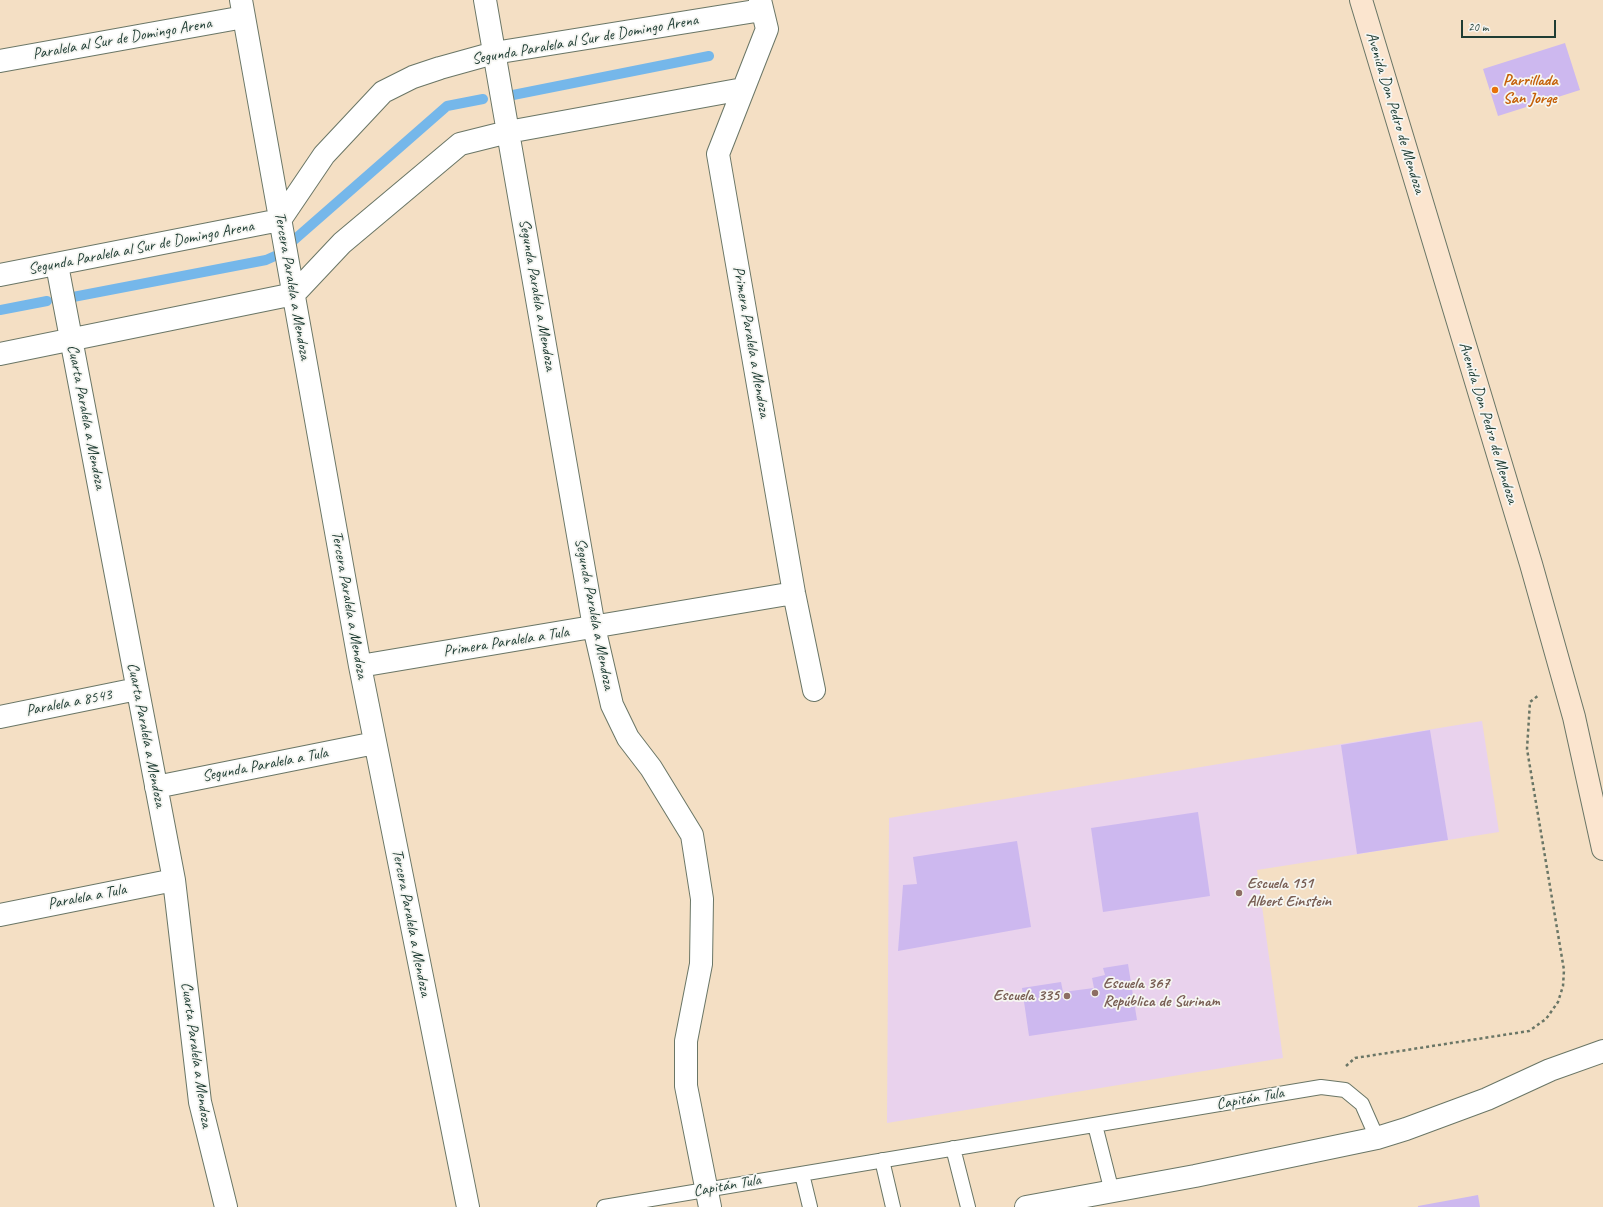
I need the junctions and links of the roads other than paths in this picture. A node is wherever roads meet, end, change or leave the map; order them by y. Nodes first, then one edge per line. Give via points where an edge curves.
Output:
1 (485, 0) edge
2 (1361, 0) edge
3 (761, 5) edge
4 (242, 8) edge
5 (494, 53) junction
6 (0, 61) edge
7 (743, 89) junction
8 (508, 132) junction
9 (280, 220) junction
10 (57, 265) junction
11 (0, 275) edge
12 (294, 294) junction
13 (71, 339) junction
14 (0, 354) edge
15 (794, 593) junction
16 (594, 627) junction
17 (360, 666) junction
18 (138, 689) junction
19 (814, 690) dead end
20 (0, 717) edge
21 (375, 743) junction
22 (156, 787) junction
23 (1603, 849) edge
24 (174, 880) junction
25 (0, 915) edge
26 (1603, 1051) edge
27 (1096, 1125) junction
28 (1377, 1138) junction
29 (953, 1148) junction
30 (882, 1160) junction
31 (802, 1174) junction
32 (1112, 1192) junction
33 (709, 1198) edge
34 (226, 1207) edge
35 (468, 1207) edge
36 (604, 1207) edge
37 (810, 1207) edge
38 (893, 1207) edge
39 (968, 1207) edge
40 (1026, 1207) edge

1 - 5 street, Segunda Paralela a Mendoza
2 - 23 main road, Avenida Don Pedro de Mendoza via 1574,717
3 - 5 street, Segunda Paralela al Sur de Domingo Arena
3 - 7 street, Primera Paralela a Mendoza via 766,29
4 - 6 street, Paralela al Sur de Domingo Arena
4 - 9 street, Tercera Paralela a Mendoza
5 - 8 street, Segunda Paralela a Mendoza
5 - 9 street, Segunda Paralela al Sur de Domingo Arena via 413,77 383,92 324,155
7 - 8 street
7 - 15 street, Primera Paralela a Mendoza via 718,154
8 - 12 street via 460,144 342,243
8 - 16 street, Segunda Paralela a Mendoza
9 - 10 street, Segunda Paralela al Sur de Domingo Arena
9 - 12 street, Tercera Paralela a Mendoza
10 - 11 street, Segunda Paralela al Sur de Domingo Arena
10 - 13 street, Cuarta Paralela a Mendoza
12 - 13 street
12 - 17 street, Tercera Paralela a Mendoza
13 - 14 street
13 - 18 street, Cuarta Paralela a Mendoza
15 - 16 street, Primera Paralela a Tula
15 - 19 street, Primera Paralela a Mendoza
16 - 17 street, Primera Paralela a Tula
16 - 33 street, Segunda Paralela a Mendoza via 612,705 628,738 651,768 692,835 702,899 701,964 686,1041 686,1086
17 - 21 street, Tercera Paralela a Mendoza
18 - 20 street, Paralela a 8543
18 - 22 street, Cuarta Paralela a Mendoza
21 - 22 street, Segunda Paralela a Tula
21 - 35 street, Tercera Paralela a Mendoza
22 - 24 street, Cuarta Paralela a Mendoza
24 - 25 street, Paralela a Tula
24 - 34 street, Cuarta Paralela a Mendoza via 200,1102
26 - 28 street via 1550,1070 1487,1099
27 - 28 lane, Capitán Tula via 1321,1087 1345,1090 1362,1104
27 - 29 lane, Capitán Tula
27 - 32 lane
28 - 32 street
29 - 30 lane, Capitán Tula
29 - 39 lane
30 - 31 lane, Capitán Tula
30 - 38 lane
31 - 33 lane, Capitán Tula
31 - 37 lane
32 - 40 street
33 - 36 lane, Capitán Tula

